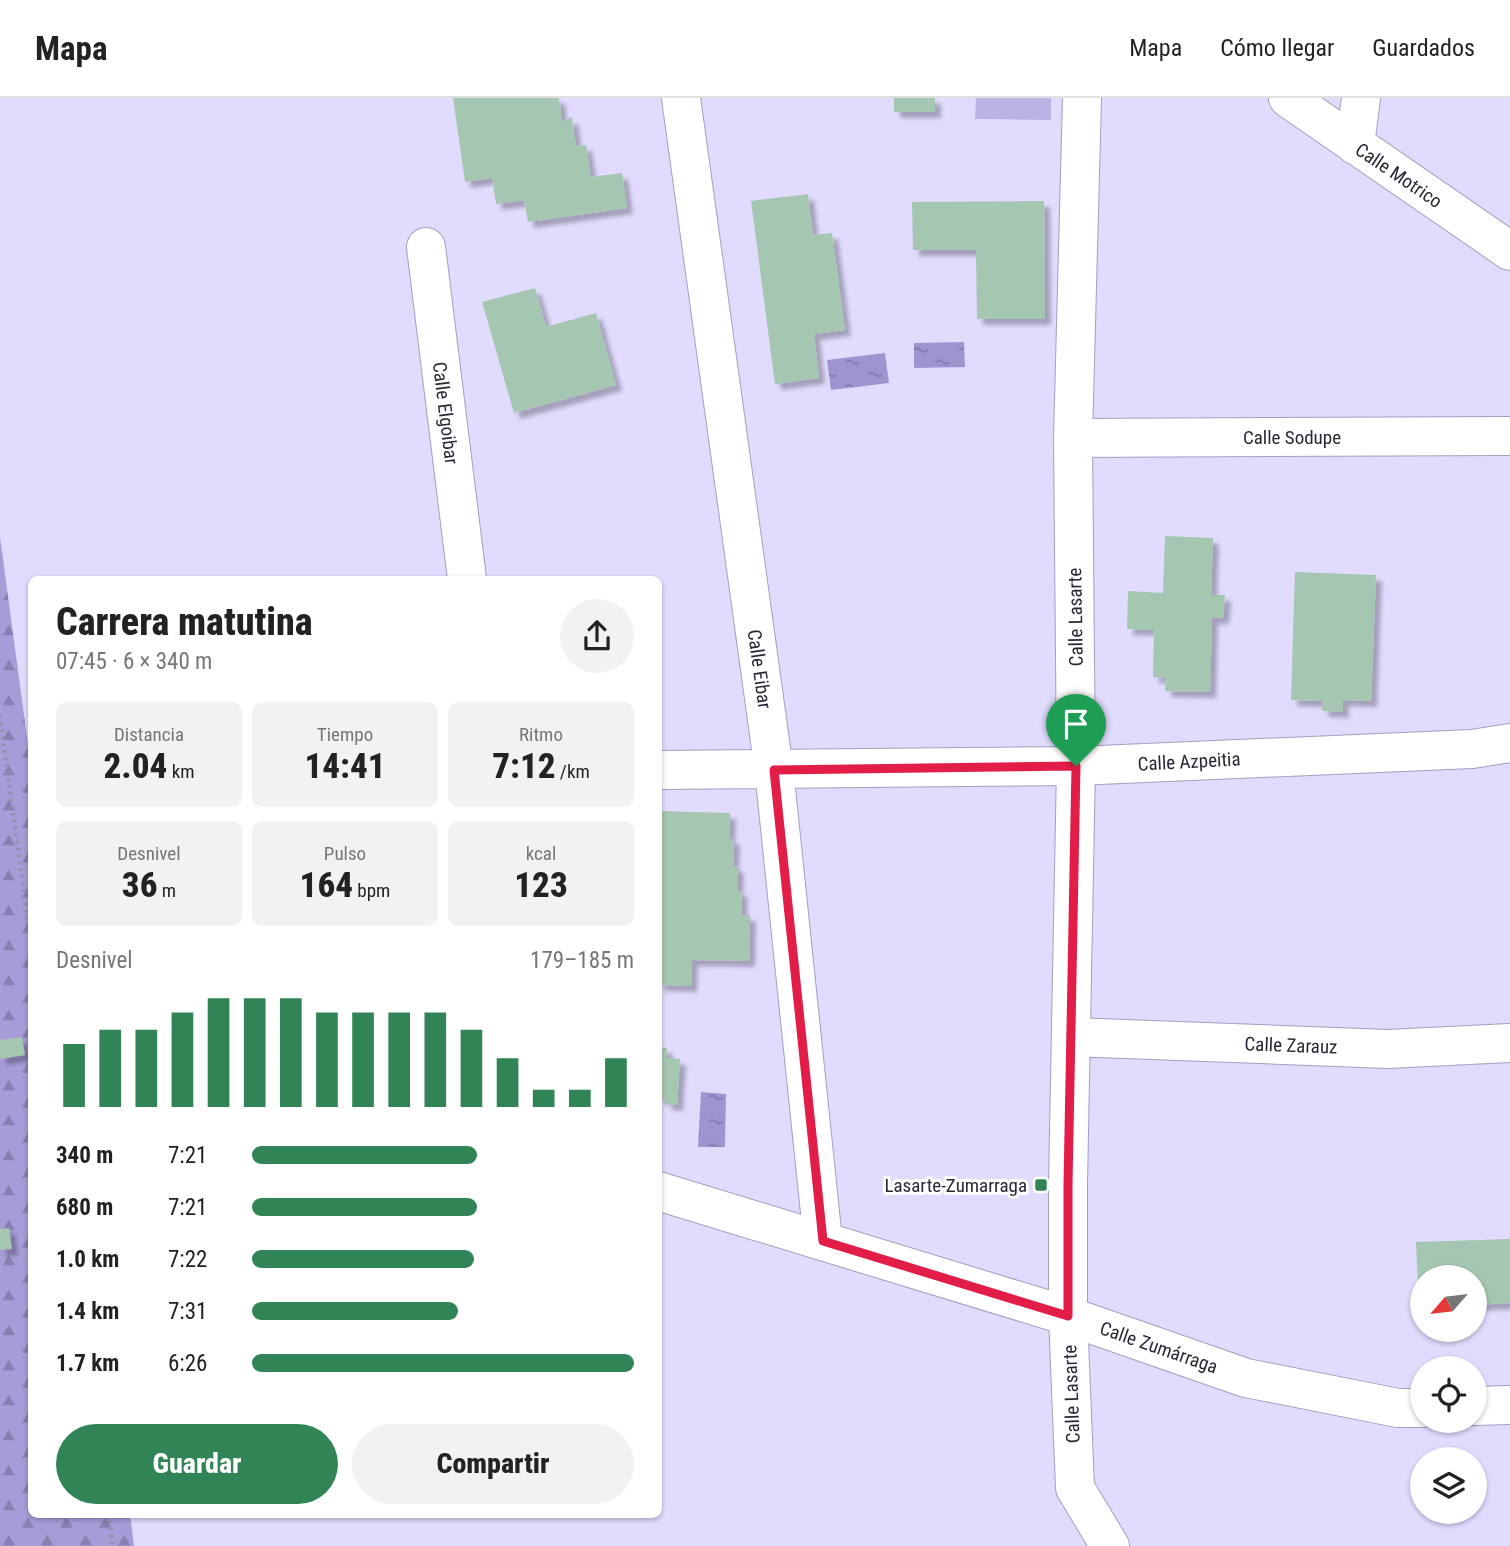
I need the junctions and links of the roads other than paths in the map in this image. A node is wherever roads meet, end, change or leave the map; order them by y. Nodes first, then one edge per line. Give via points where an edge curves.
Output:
1 (681, 98) edge
2 (1082, 98) edge
3 (1288, 98) edge
4 (1361, 98) edge
5 (1355, 145) junction
6 (426, 247) dead end
7 (1510, 251) edge
8 (1510, 436) edge
9 (1073, 438) junction
10 (467, 576) edge
11 (1510, 743) edge
12 (1076, 766) junction
13 (662, 770) edge
14 (774, 770) junction
15 (1071, 1037) junction
16 (1510, 1043) edge
17 (662, 1192) edge
18 (823, 1241) junction
19 (1068, 1316) junction
20 (1510, 1405) edge
21 (1487, 1406) edge
22 (1410, 1408) edge
23 (1110, 1546) edge

1 - 14 street, Calle Eibar
2 - 9 street, Calle Lasarte
3 - 5 street, Calle Motrico
4 - 5 street
5 - 7 street, Calle Motrico
6 - 10 street, Calle Elgoibar
8 - 9 street, Calle Sodupe
9 - 12 street, Calle Lasarte
11 - 12 street, Calle Azpeitia
12 - 14 street, Calle Azpeitia
12 - 15 street, Calle Lasarte
13 - 14 street, Calle Azpeitia
14 - 18 street, Calle Eibar
15 - 16 street, Calle Zarauz via 1388,1049
15 - 19 street, Calle Lasarte
17 - 18 street, Calle Zumárraga
18 - 19 street, Calle Zumárraga
19 - 22 street, Calle Zumárraga via 1246,1378
19 - 23 street, Calle Lasarte via 1075,1488
20 - 21 street

